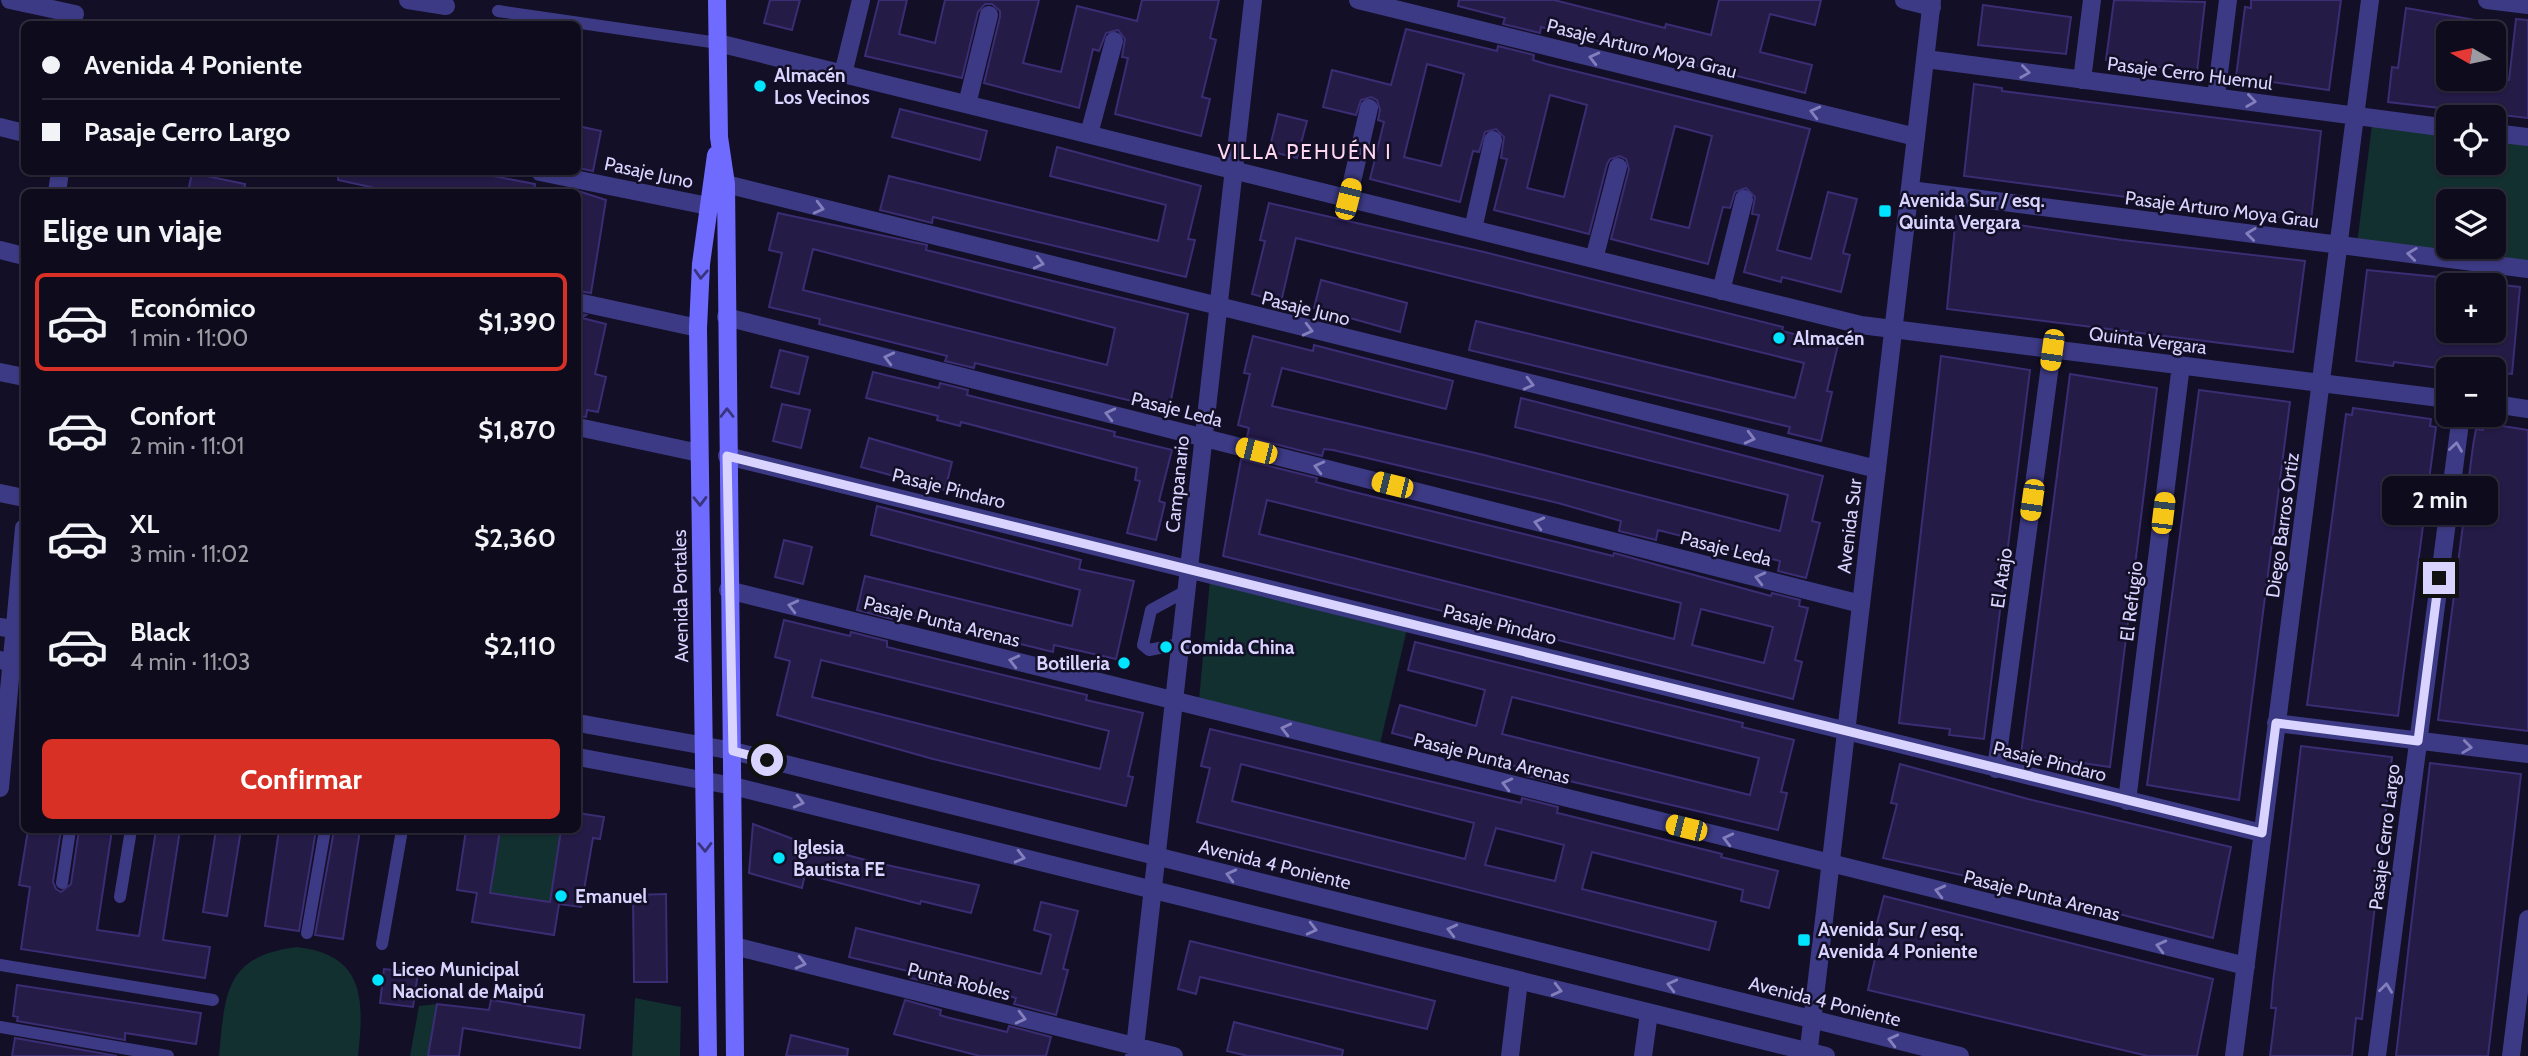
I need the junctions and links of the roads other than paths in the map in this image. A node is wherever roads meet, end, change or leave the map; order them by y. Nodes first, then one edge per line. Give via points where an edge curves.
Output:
1 (10, 0) edge
2 (408, 0) edge
3 (717, 0) edge
4 (861, 0) edge
5 (1253, 0) edge
6 (1359, 0) edge
7 (1904, 0) edge
8 (2092, 0) edge
9 (2228, 0) edge
10 (2370, 0) edge
11 (2487, 0) edge
12 (1932, 3) edge
13 (2528, 5) edge
14 (446, 6) dead end
15 (498, 11) dead end
16 (75, 13) edge
17 (989, 15) dead end
18 (567, 21) edge
19 (581, 23) edge
20 (1114, 41) dead end
21 (718, 43) junction
22 (1926, 59) junction
23 (844, 74) junction
24 (2082, 80) junction
25 (2217, 97) junction
26 (967, 104) junction
27 (1369, 108) dead end
28 (2356, 116) junction
29 (2436, 126) edge
30 (0, 127) edge
31 (21, 132) edge
32 (1089, 134) junction
33 (2506, 134) edge
34 (719, 137) junction
35 (1916, 137) junction
36 (2528, 137) edge
37 (1493, 139) dead end
38 (1618, 167) dead end
39 (1234, 170) junction
40 (555, 175) edge
41 (726, 184) junction
42 (1910, 190) junction
43 (1348, 199) junction
44 (1744, 199) dead end
45 (708, 206) junction
46 (1472, 229) junction
47 (2339, 245) junction
48 (0, 250) edge
49 (21, 255) edge
50 (1594, 259) junction
51 (2528, 269) edge
52 (1721, 291) junction
53 (581, 303) edge
54 (1218, 308) junction
55 (726, 317) junction
56 (698, 328) junction
57 (1894, 330) junction
58 (2052, 350) junction
59 (2182, 365) junction
60 (0, 372) edge
61 (21, 376) edge
62 (2322, 382) junction
63 (2436, 396) edge
64 (2506, 406) edge
65 (2528, 409) edge
66 (2459, 427) edge
67 (581, 428) edge
68 (1204, 438) junction
69 (699, 453) junction
70 (727, 456) junction
71 (1877, 469) junction
72 (0, 493) edge
73 (21, 497) edge
74 (21, 556) edge
75 (1189, 567) junction
76 (728, 590) junction
77 (1186, 591) junction
78 (1861, 604) junction
79 (13, 629) edge
80 (1180, 644) junction
81 (12, 662) edge
82 (1174, 701) junction
83 (2276, 723) junction
84 (581, 724) edge
85 (1846, 733) junction
86 (2418, 741) junction
87 (704, 745) junction
88 (733, 751) junction
89 (2528, 754) edge
90 (581, 758) edge
91 (1996, 769) junction
92 (704, 779) junction
93 (733, 786) junction
94 (0, 788) edge
95 (2127, 801) junction
96 (70, 833) edge
97 (131, 833) edge
98 (324, 833) edge
99 (401, 833) edge
100 (2262, 833) junction
101 (1156, 856) junction
102 (1830, 865) junction
103 (62, 883) dead end
104 (1152, 890) junction
105 (120, 897) dead end
106 (2528, 919) edge
107 (307, 933) dead end
108 (382, 944) dead end
109 (734, 946) junction
110 (0, 965) edge
111 (2245, 966) junction
112 (1519, 981) junction
113 (213, 1000) dead end
114 (1649, 1013) junction
115 (1812, 1020) junction
116 (0, 1027) edge
117 (1134, 1051) edge
118 (1814, 1055) edge
119 (168, 1056) edge
120 (708, 1056) edge
121 (735, 1056) edge
122 (1174, 1056) edge
123 (1510, 1056) edge
124 (1643, 1056) edge
125 (1960, 1056) edge
126 (2234, 1056) edge
127 (2377, 1056) edge
128 (2511, 1056) edge

1 - 16 street
2 - 14 street
3 - 21 main road, Avenida Portales
4 - 23 street
5 - 39 street, Campanario
35 -> 6 street, Pasaje Arturo Moya Grau
7 - 12 street
8 - 24 street
9 - 25 street
10 - 28 street, Diego Barros Ortiz
11 - 13 street
12 - 22 street, Avenida Sur
15 - 18 lane
17 - 26 street
19 - 21 lane
20 - 32 street
21 - 23 street, Quinta Vergara
21 - 34 main road, Avenida Portales
22 -> 24 street, Pasaje Cerro Huemul
22 - 35 street, Avenida Sur
23 - 26 street, Quinta Vergara
24 - 25 street, Pasaje Cerro Huemul
25 -> 28 street, Pasaje Cerro Huemul
26 - 32 street, Quinta Vergara
27 - 43 street
28 - 29 street, Pasaje Cerro Huemul
28 - 47 street, Diego Barros Ortiz
30 - 31 street
32 - 39 street, Quinta Vergara
33 - 36 street
34 - 41 main road, Avenida Portales
34 - 45 main road, Avenida Portales
35 - 42 street, Avenida Sur
37 - 46 street
38 - 50 street
39 - 43 street, Quinta Vergara
39 - 54 street, Campanario
40 - 45 street, Pasaje Juno
41 -> 54 street, Pasaje Juno
41 - 55 main road, Avenida Portales
47 -> 42 street, Pasaje Arturo Moya Grau
42 - 57 street, Avenida Sur
43 - 46 street, Quinta Vergara
44 - 52 street
45 -> 56 main road, Avenida Portales
46 - 50 street, Quinta Vergara
51 -> 47 street, Pasaje Arturo Moya Grau
47 - 62 street, Diego Barros Ortiz
48 - 49 street
50 - 52 street, Quinta Vergara
52 - 57 street, Quinta Vergara
53 - 56 street
54 - 68 street, Campanario
54 -> 71 street, Pasaje Juno
68 -> 55 street, Pasaje Leda
70 -> 55 main road, Avenida Portales
56 - 69 main road, Avenida Portales
57 - 58 street, Quinta Vergara
57 - 71 street, Avenida Sur
58 - 59 street, Quinta Vergara
58 - 91 street, El Atajo
59 - 62 street, Quinta Vergara
59 - 95 street, El Refugio
60 - 61 street
62 - 63 street, Quinta Vergara
62 - 83 street, Diego Barros Ortiz
64 - 65 street
86 -> 66 street, Pasaje Cerro Largo
67 - 69 street
68 - 75 street, Campanario
78 -> 68 street, Pasaje Leda
69 -> 87 main road, Avenida Portales
70 - 75 street, Pasaje Pindaro
70 - 76 main road, Avenida Portales
71 - 78 street, Avenida Sur
72 - 73 street
74 - 79 street
75 - 77 street, Campanario
75 - 85 street, Pasaje Pindaro
82 -> 76 street, Pasaje Punta Arenas
76 - 88 main road, Avenida Portales
77 - 80 street, Campanario
77 - 80 lane via 1151,610 1143,645 1149,650
78 - 85 street, Avenida Sur
79 - 81 street
80 - 82 street, Campanario
81 - 94 street
82 - 101 street, Campanario
102 -> 82 street, Pasaje Punta Arenas
83 - 86 street
83 - 100 street, Diego Barros Ortiz
84 - 87 street, Avenida 4 Poniente
85 - 91 street, Pasaje Pindaro
85 - 102 street, Avenida Sur
86 -> 89 street
127 -> 86 street, Pasaje Cerro Largo
87 - 88 street, Avenida 4 Poniente
87 - 92 main road, Avenida Portales
88 - 93 main road, Avenida Portales
88 - 101 street, Avenida 4 Poniente
90 - 92 street
91 - 95 street, Pasaje Pindaro
92 - 93 street
92 -> 120 main road, Avenida Portales
93 -> 104 street
93 - 109 main road, Avenida Portales
95 - 100 street, Pasaje Pindaro
96 - 103 lane
97 - 105 lane
98 - 107 lane
99 - 108 lane
100 - 111 street, Diego Barros Ortiz
101 - 104 street, Campanario
115 -> 101 street, Avenida 4 Poniente
111 -> 102 street, Pasaje Punta Arenas
102 - 115 street, Avenida Sur
104 -> 112 street
104 - 117 street, Campanario
106 - 128 street
109 -> 117 street, Punta Robles
109 - 121 main road, Avenida Portales
110 - 113 lane
111 - 126 street, Diego Barros Ortiz
112 -> 114 street
112 - 123 street
114 - 118 street
114 - 124 street
115 - 118 street, Avenida Sur
125 -> 115 street, Avenida 4 Poniente
116 - 119 lane
117 - 122 street, Punta Robles

